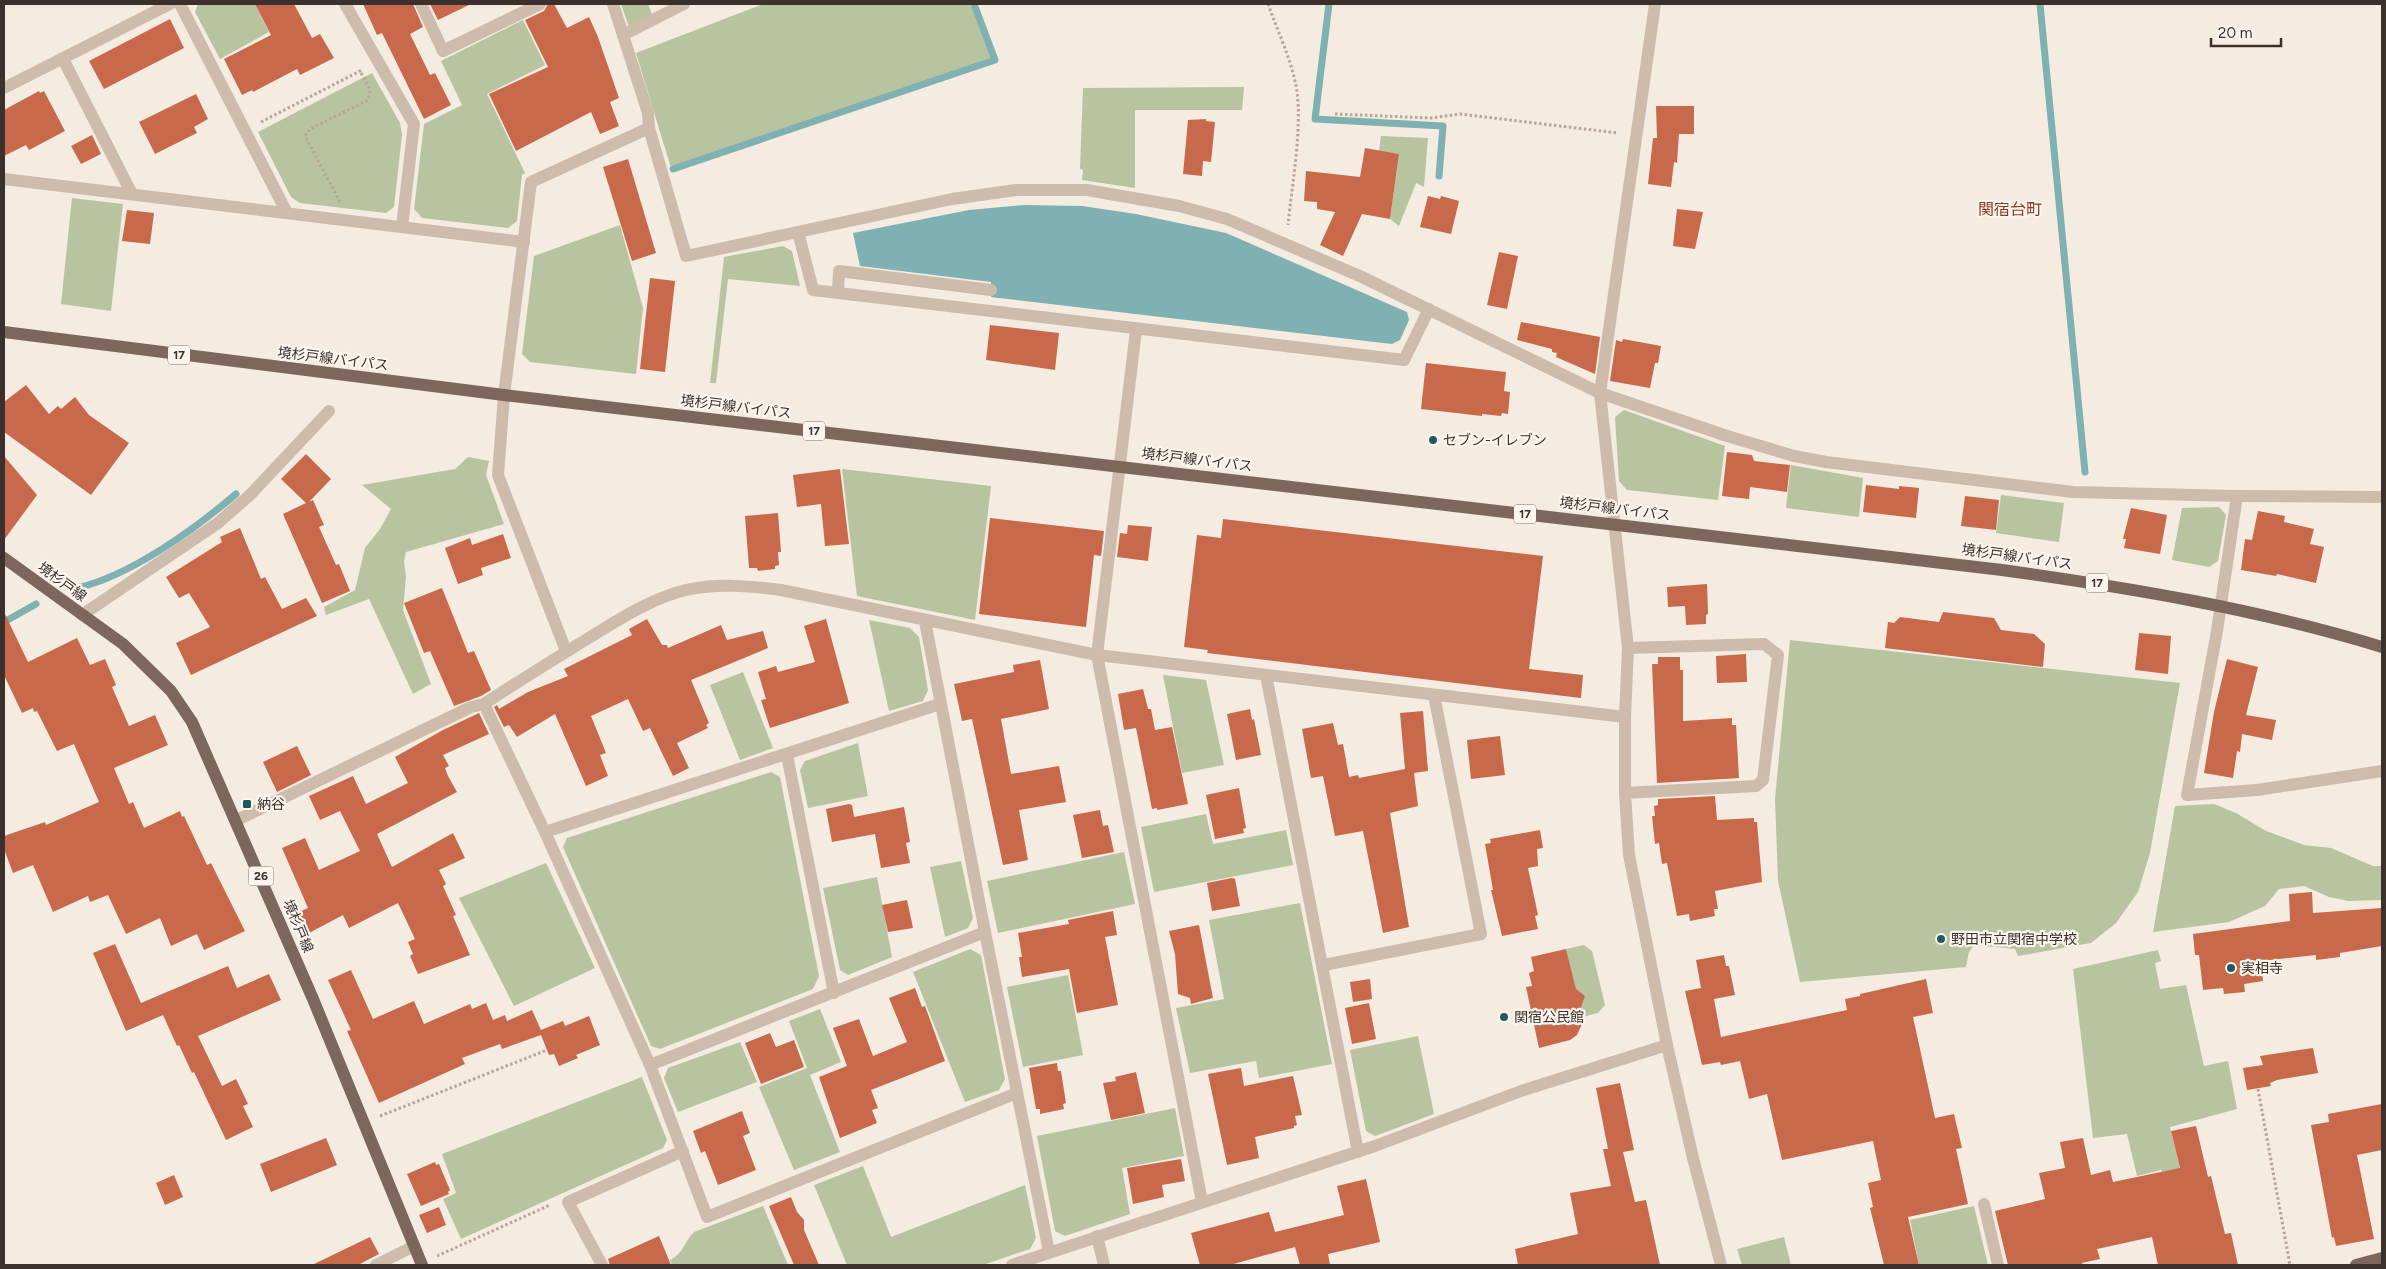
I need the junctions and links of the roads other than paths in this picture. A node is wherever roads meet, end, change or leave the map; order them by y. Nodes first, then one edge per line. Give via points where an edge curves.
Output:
1 (170, 4) edge
2 (180, 4) edge
3 (345, 4) edge
4 (421, 4) edge
5 (540, 4) edge
6 (613, 4) edge
7 (684, 4) edge
8 (1655, 4) edge
9 (524, 7) edge
10 (622, 35) junction
11 (63, 59) junction
12 (4, 88) edge
13 (649, 128) junction
14 (4, 179) edge
15 (132, 194) junction
16 (287, 213) junction
17 (402, 227) junction
18 (798, 232) junction
19 (524, 242) junction
20 (991, 290) dead end
21 (838, 294) junction
22 (1429, 309) junction
23 (1136, 330) junction
24 (4, 332) edge
25 (1600, 392) junction
26 (504, 395) junction
27 (329, 411) dead end
28 (1119, 466) junction
29 (2237, 496) junction
30 (2382, 496) edge
31 (1615, 524) junction
32 (4, 558) edge
33 (2221, 606) junction
34 (82, 614) junction
35 (925, 621) junction
36 (1628, 648) junction
37 (2382, 648) edge
38 (566, 651) junction
39 (1098, 655) junction
40 (1266, 675) junction
41 (1434, 695) junction
42 (484, 704) junction
43 (940, 704) junction
44 (1625, 717) junction
45 (787, 755) junction
46 (2382, 770) edge
47 (1625, 793) junction
48 (237, 820) junction
49 (545, 832) junction
50 (985, 932) junction
51 (1324, 965) junction
52 (834, 993) junction
53 (1667, 1045) junction
54 (650, 1066) junction
55 (1017, 1093) junction
56 (682, 1151) junction
57 (1358, 1152) junction
58 (1202, 1202) junction
59 (1984, 1204) dead end
60 (1097, 1236) junction
61 (414, 1246) junction
62 (1049, 1252) junction
63 (2382, 1258) edge
64 (421, 1264) edge
65 (376, 1265) edge
66 (602, 1265) edge
67 (1012, 1265) edge
68 (1104, 1265) edge
69 (1721, 1265) edge
70 (1998, 1265) edge
71 (2356, 1265) edge

1 - 11 street
2 - 16 street
3 - 17 street via 414,124
4 - 9 street via 443,51
5 - 9 street
6 - 10 street
7 - 10 street
8 - 25 street
10 - 13 street via 648,113
11 - 12 street
11 - 15 street
13 - 18 street via 686,256
13 - 19 street via 531,182
14 - 15 street
15 - 16 street
16 - 17 street
17 - 19 street
18 - 21 street via 812,290
18 - 22 street via 952,199 1016,190 1087,190 1179,206 1227,219
19 - 26 street
20 - 21 street via 840,271
21 - 23 street
22 - 23 street via 1404,360
22 - 25 street
23 - 28 street
24 - 26 main road, 境杉戸線バイパス / 17
25 - 29 street via 1727,436 1826,462 2073,492
25 - 31 street
26 - 28 main road, 境杉戸線バイパス / 17
26 - 38 street via 498,475
27 - 34 street via 250,495 218,523
28 - 31 main road, 境杉戸線バイパス / 17
28 - 39 street
29 - 30 street
29 - 33 street
31 - 33 main road, 境杉戸線バイパス / 17 via 2002,570 2134,588
31 - 36 street
32 - 34 main road, 境杉戸線 / 26
33 - 37 main road, 境杉戸線バイパス / 17
33 - 46 street via 2187,795 2257,790
34 - 48 main road, 境杉戸線 / 26 via 123,644 171,691 192,722
35 - 38 street via 781,590 742,585 713,587 685,590 655,602
35 - 39 street
35 - 43 street
36 - 44 street
36 - 47 street via 1764,644 1778,655 1763,780 1756,786
38 - 42 street
39 - 40 street
39 - 58 street
40 - 41 street
40 - 51 street
41 - 44 street
41 - 51 street via 1480,934
42 - 48 street via 471,707
42 - 49 street
43 - 45 street
43 - 50 street
44 - 47 street
45 - 49 street
45 - 52 street
47 - 53 street via 1629,854
48 - 61 main road, 境杉戸線 / 26
49 - 54 street
50 - 52 street
50 - 55 street
51 - 57 street
52 - 54 street
53 - 57 street via 1521,1091 1424,1130
53 - 69 street
54 - 56 street
55 - 56 street via 707,1217
55 - 62 street
56 - 66 street via 568,1202
57 - 58 street
58 - 60 street
59 - 70 street
60 - 62 street
60 - 68 street
61 - 64 main road, 境杉戸線 / 26
61 - 65 street
62 - 67 street
63 - 71 main road

